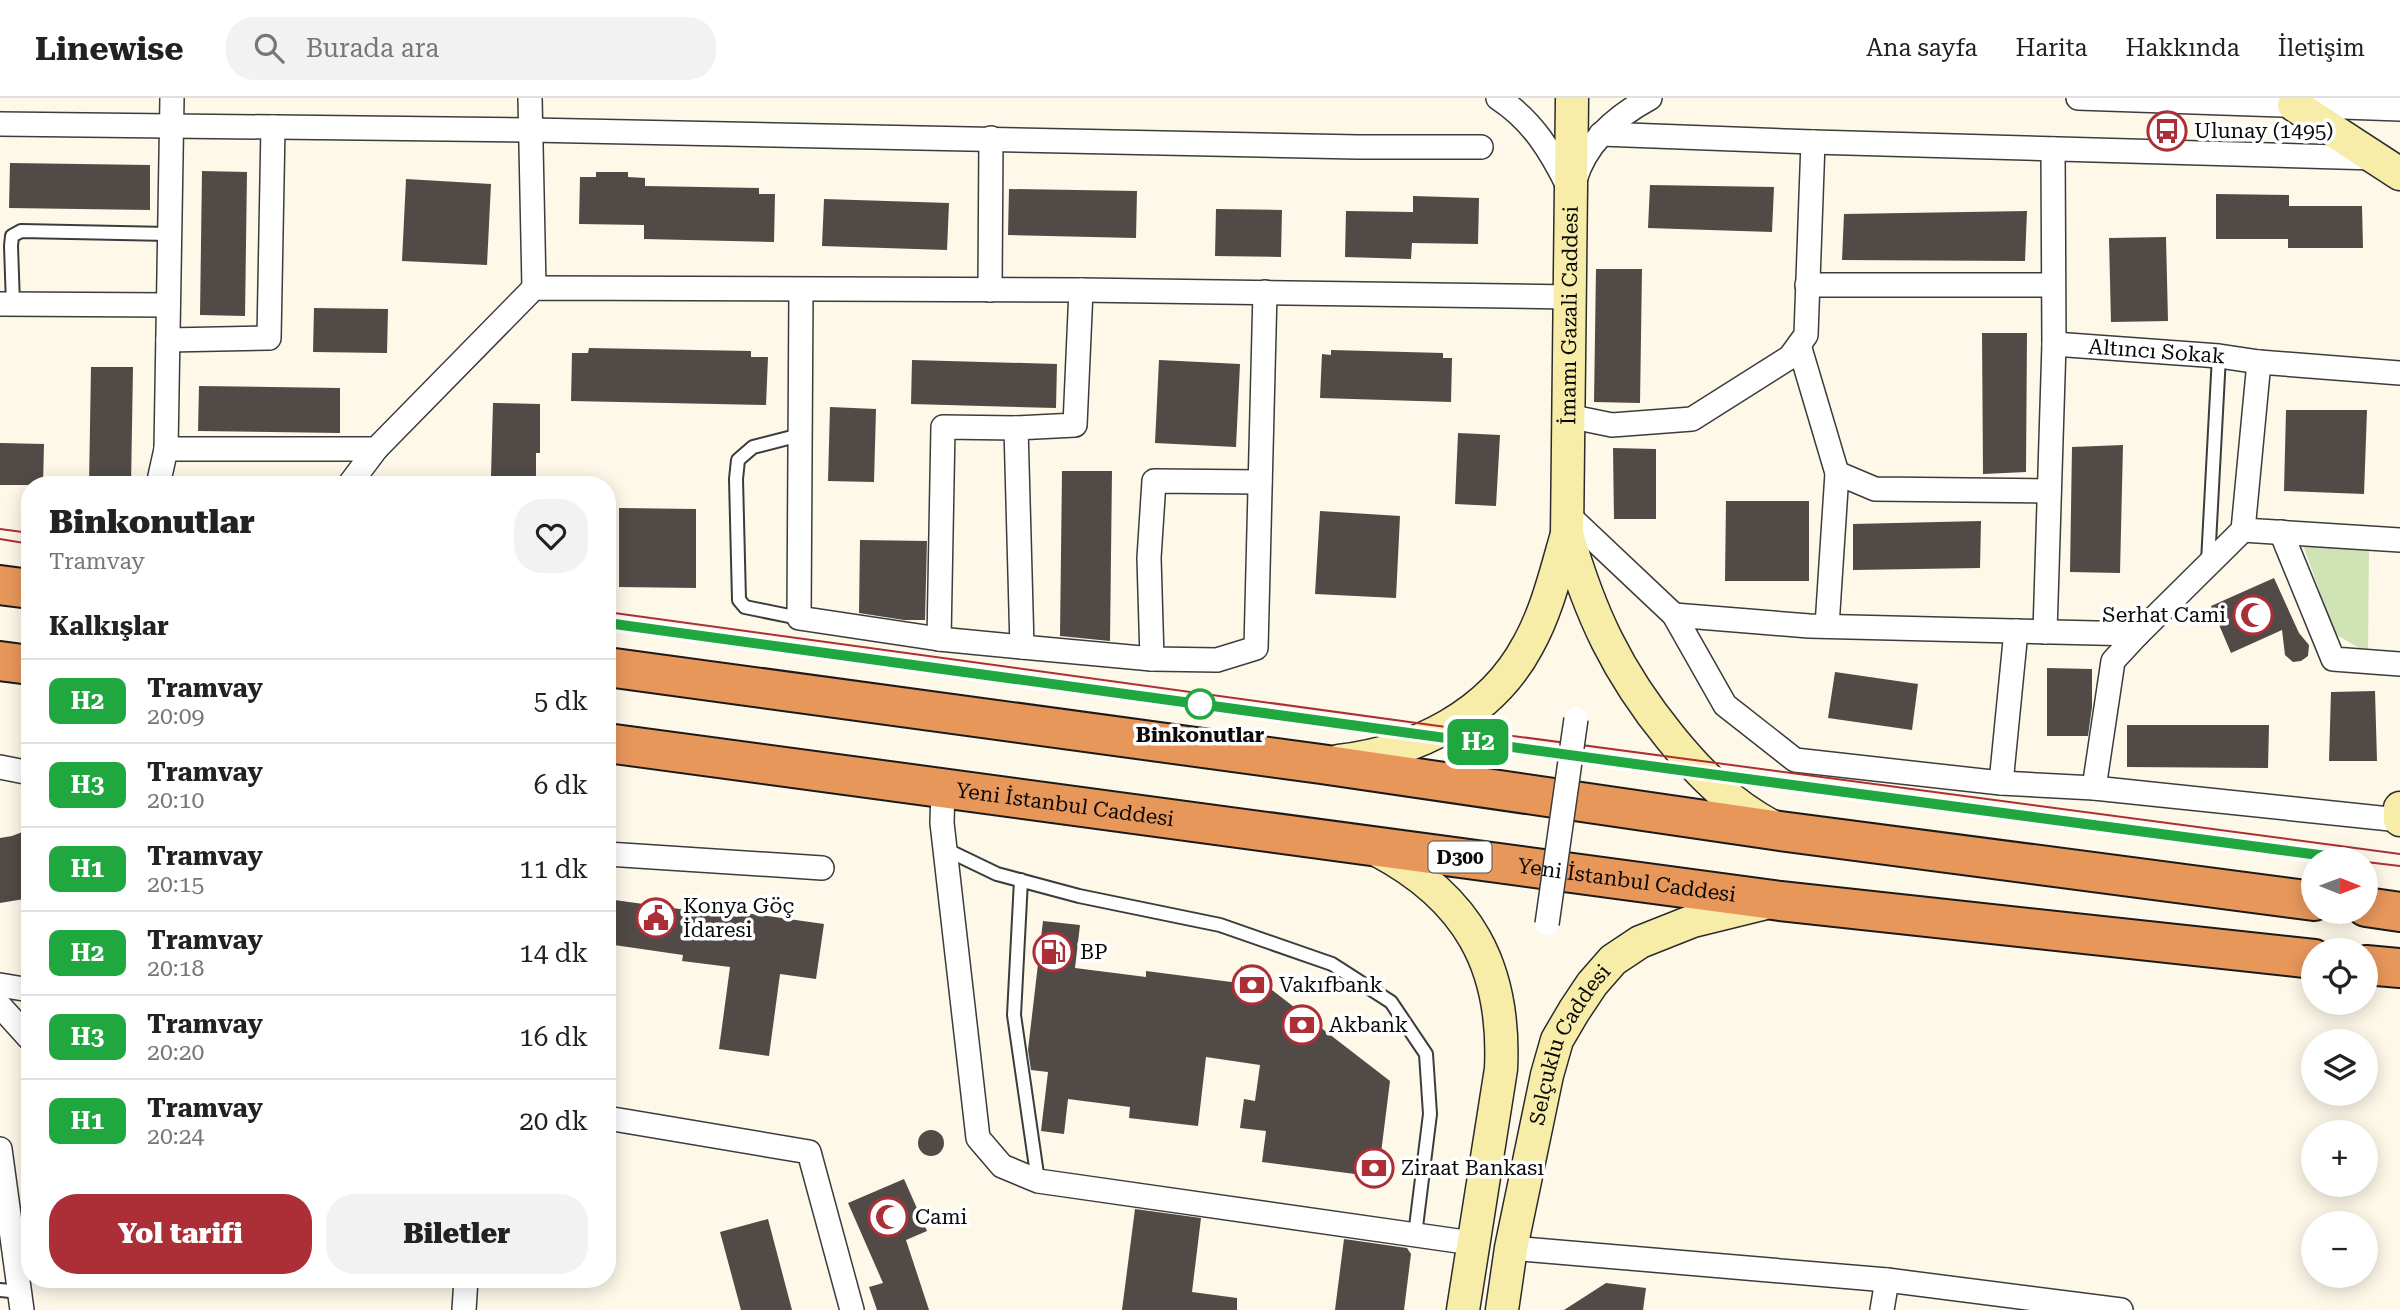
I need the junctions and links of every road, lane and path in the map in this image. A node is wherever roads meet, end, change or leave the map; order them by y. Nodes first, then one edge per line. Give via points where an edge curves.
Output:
1 (172, 98) edge
2 (530, 98) edge
3 (1498, 98) edge
4 (1572, 98) edge
5 (1650, 98) edge
6 (2078, 98) edge
7 (2294, 105) junction
8 (2400, 109) edge
9 (0, 124) edge
10 (171, 127) junction
11 (273, 127) junction
12 (531, 130) junction
13 (1601, 134) junction
14 (991, 138) junction
15 (1813, 142) junction
16 (1481, 147) dead end
17 (2053, 149) junction
18 (2387, 166) edge
19 (1572, 194) junction
20 (169, 234) junction
21 (1807, 285) junction
22 (2053, 285) junction
23 (534, 288) junction
24 (990, 289) junction
25 (801, 290) junction
26 (1081, 290) junction
27 (1265, 292) junction
28 (1570, 297) junction
29 (7, 304) edge
30 (168, 305) junction
31 (167, 340) junction
32 (2054, 344) junction
33 (1799, 345) junction
34 (2219, 356) junction
35 (2259, 362) junction
36 (2400, 373) edge
37 (1568, 415) junction
38 (1016, 428) junction
39 (800, 435) junction
40 (166, 449) junction
41 (376, 449) junction
42 (1837, 473) junction
43 (160, 476) edge
44 (356, 476) edge
45 (1260, 482) junction
46 (2049, 491) junction
47 (1567, 524) junction
48 (2243, 530) junction
49 (2281, 532) junction
50 (2400, 540) edge
51 (2207, 565) junction
52 (0, 585) edge
53 (21, 588) edge
54 (1674, 615) junction
55 (799, 618) junction
56 (1827, 626) junction
57 (2016, 631) junction
58 (2045, 632) junction
59 (2138, 634) junction
60 (939, 639) junction
61 (1023, 647) junction
62 (1152, 659) junction
63 (0, 661) edge
64 (21, 664) edge
65 (2400, 664) edge
66 (616, 668) edge
67 (1576, 719) dead end
68 (616, 744) edge
69 (1321, 764) junction
70 (0, 767) edge
71 (21, 770) edge
72 (2001, 783) junction
73 (943, 788) junction
74 (2094, 788) junction
75 (2400, 808) edge
76 (2400, 820) edge
77 (1780, 831) junction
78 (1366, 845) junction
79 (945, 849) junction
80 (616, 855) edge
81 (822, 868) dead end
82 (1021, 880) junction
83 (2301, 899) edge
84 (1780, 901) junction
85 (2378, 909) edge
86 (2400, 912) edge
87 (1546, 924) dead end
88 (2301, 958) edge
89 (2378, 966) edge
90 (2400, 968) edge
91 (0, 985) edge
92 (21, 988) edge
93 (0, 1006) edge
94 (21, 1029) edge
95 (616, 1120) edge
96 (1, 1159) edge
97 (1038, 1181) junction
98 (5, 1226) edge
99 (1415, 1235) junction
100 (1472, 1243) junction
101 (1511, 1248) junction
102 (1887, 1280) junction
103 (465, 1288) edge
104 (14, 1297) edge
105 (464, 1310) edge
106 (852, 1310) edge
107 (1463, 1310) edge
108 (1502, 1310) edge
109 (1882, 1310) edge
110 (2121, 1310) edge

1 - 10 street
2 - 12 street
3 - 19 street via 1531,126 1558,164
4 - 19 street, İmamı Gazali Caddesi
5 - 13 street
6 - 7 street
7 - 8 street
7 - 18 street
9 - 10 street
10 - 11 street
10 - 20 street
11 - 12 street
11 - 31 street via 269,338
12 - 14 street
12 - 23 street
13 - 15 street
13 - 19 street via 1580,164
14 - 16 street
14 - 24 street
15 - 17 street
15 - 21 street
17 - 18 street
17 - 22 street
19 - 28 street, İmamı Gazali Caddesi
20 - 29 lane via 21,232 12,236
20 - 30 street
21 - 22 street
21 - 33 street via 1806,335
22 - 32 street
23 - 25 street
23 - 41 street
24 - 25 street
24 - 26 street
25 - 39 street
26 - 27 street
26 - 38 street via 1075,425
27 - 28 street
27 - 45 street
28 - 37 street, İmamı Gazali Caddesi
29 - 30 street
30 - 31 street
31 - 40 street
32 - 34 street, Altıncı Sokak
32 - 46 street
33 - 37 street via 1790,357 1692,419 1612,425
33 - 42 street
34 - 35 street, Altıncı Sokak
34 - 51 lane
35 - 36 street, Altıncı Sokak
35 - 48 street
37 - 47 street, İmamı Gazali Caddesi
38 - 60 street via 943,427
38 - 61 street
39 - 55 street
39 - 55 lane via 753,447 738,460 736,479 739,600 745,607
40 - 41 street
40 - 43 street
41 - 44 street
42 - 46 street via 1875,489
42 - 56 street
45 - 62 street via 1255,648 1217,660
45 - 62 street via 1154,481 1149,558
46 - 58 street
47 - 54 street
47 - 69 street via 1539,622 1498,690 1446,727 1414,742 1389,752
47 - 77 street via 1595,618 1634,691 1699,773 1748,814
48 - 49 street
48 - 51 street
49 - 50 street
49 - 65 street via 2333,659
51 - 59 street
52 - 53 highway
54 - 56 street
54 - 72 street via 1725,705 1795,760
55 - 60 street
56 - 57 street
57 - 58 street
57 - 72 street
58 - 59 street
59 - 74 street via 2113,661
60 - 61 street
61 - 62 street
63 - 64 highway
66 - 69 highway
67 - 87 street, bridge
68 - 73 highway, Yeni İstanbul Caddesi / D300
69 - 77 highway
70 - 71 street
72 - 74 street
73 - 78 highway, Yeni İstanbul Caddesi / D300
73 - 79 street
74 - 76 street
75 - 76 street
77 - 83 highway
78 - 84 highway, Yeni İstanbul Caddesi / D300
78 - 100 street via 1399,861 1442,895 1476,940 1495,989 1501,1069
79 - 82 lane via 997,874
79 - 97 street via 978,1139 1003,1166
80 - 81 street
82 - 97 lane via 1014,1014
82 - 99 lane via 1220,925 1332,964 1391,1002 1426,1054 1430,1114
84 - 88 highway, Yeni İstanbul Caddesi / D300
84 - 101 street, Selçuklu Caddesi via 1666,930 1613,960 1592,984 1558,1040
85 - 86 highway
89 - 90 highway
91 - 92 street
93 - 94 street
95 - 106 street via 809,1152
96 - 98 street
97 - 99 street
98 - 104 street
99 - 100 street
100 - 101 street
100 - 107 street
101 - 102 street
101 - 108 street, Selçuklu Caddesi
102 - 109 street
102 - 110 street
103 - 105 street

